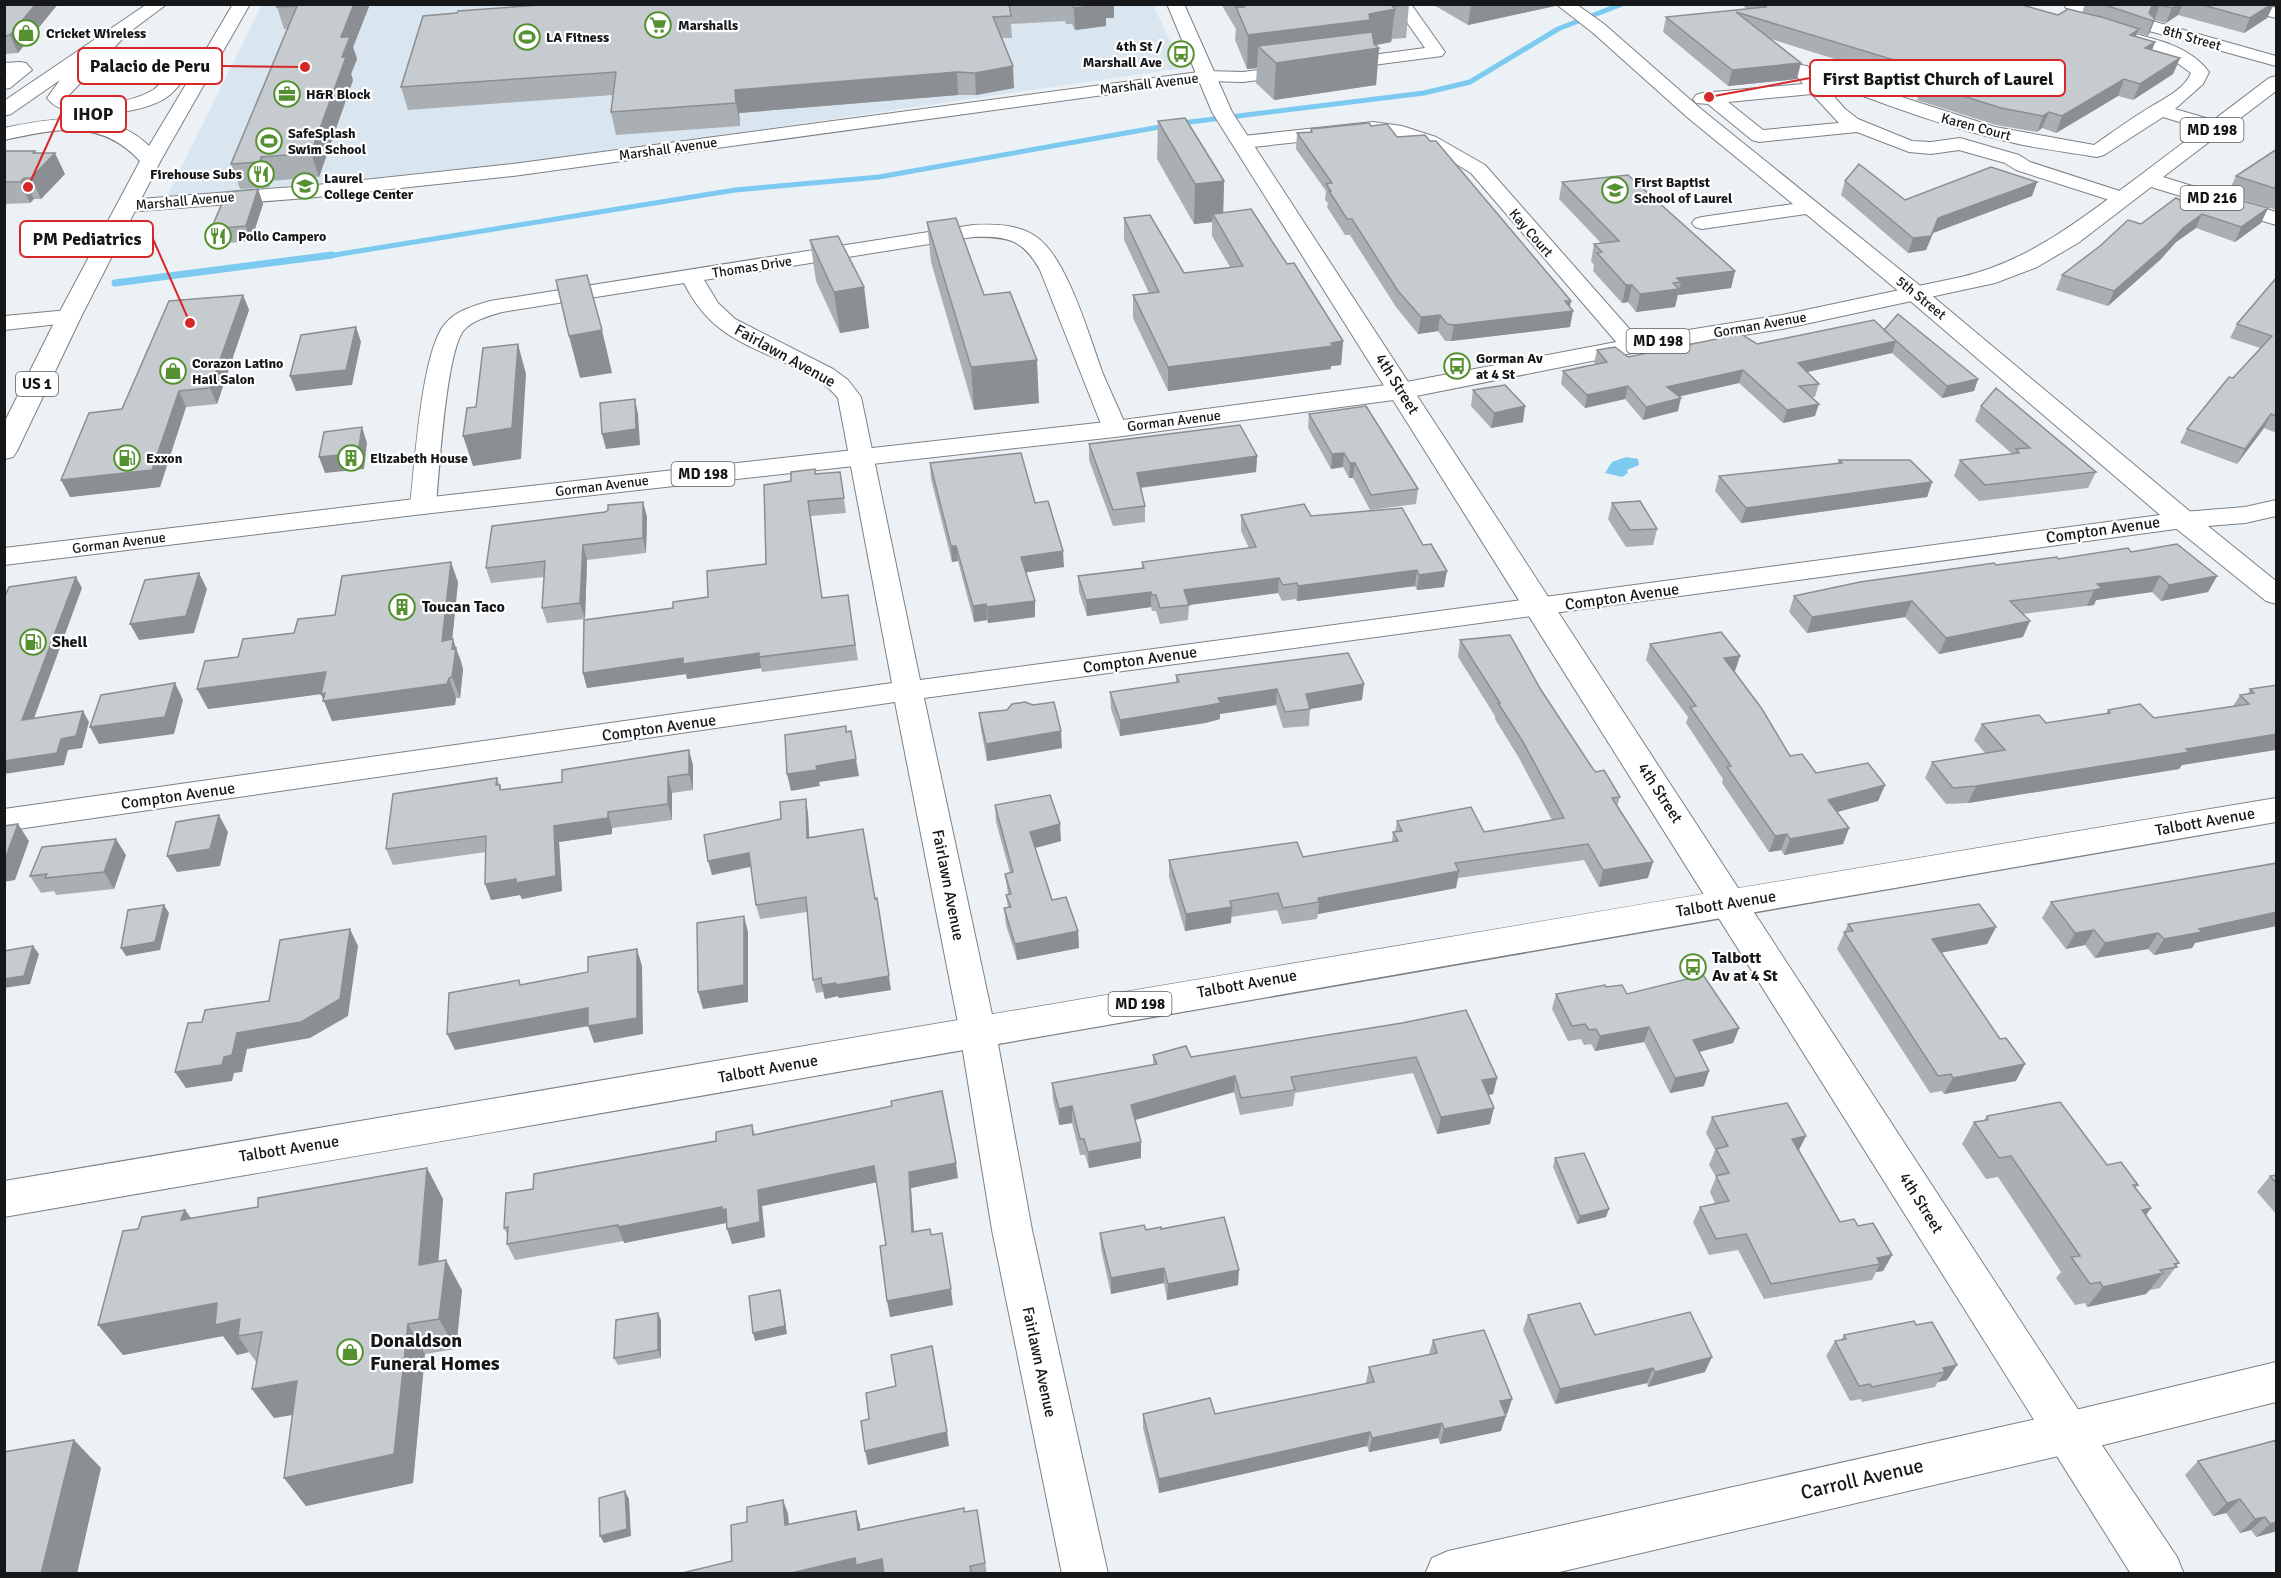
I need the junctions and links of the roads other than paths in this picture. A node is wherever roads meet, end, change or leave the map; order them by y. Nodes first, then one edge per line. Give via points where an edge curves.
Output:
1 (168, 4) edge
2 (242, 4) edge
3 (1176, 4) edge
4 (1402, 4) edge
5 (2072, 4) edge
6 (2243, 4) edge
7 (1569, 8) edge
8 (152, 9) edge
9 (2277, 14) edge
10 (2098, 30) edge
11 (120, 32) junction
12 (218, 46) junction
13 (2277, 62) edge
14 (4, 68) edge
15 (1801, 70) edge
16 (1206, 76) junction
17 (2277, 82) edge
18 (4, 84) edge
19 (1815, 88) junction
20 (1858, 88) dead end
21 (4, 90) edge
22 (28, 94) junction
23 (1712, 98) junction
24 (1681, 101) junction
25 (4, 110) edge
26 (2158, 110) junction
27 (1232, 126) junction
28 (1862, 126) junction
29 (2216, 127) junction
30 (4, 134) edge
31 (151, 160) junction
32 (2147, 179) junction
33 (2122, 198) junction
34 (127, 206) junction
35 (1808, 208) junction
36 (2277, 219) edge
37 (1702, 223) dead end
38 (692, 277) junction
39 (1916, 294) junction
40 (69, 317) junction
41 (4, 323) edge
42 (1632, 346) junction
43 (1401, 391) junction
44 (1115, 429) junction
45 (4, 451) edge
46 (860, 456) junction
47 (423, 506) junction
48 (2277, 508) edge
49 (2183, 520) junction
50 (4, 557) edge
51 (2277, 595) edge
52 (1540, 608) junction
53 (908, 691) junction
54 (2277, 810) edge
55 (4, 820) edge
56 (1731, 903) junction
57 (978, 1033) junction
58 (4, 1199) edge
59 (2277, 1382) edge
60 (2067, 1433) junction
61 (1085, 1574) edge
62 (1448, 1574) edge
63 (2160, 1574) edge

1 - 8 main road
2 - 12 main road, US 1
3 - 16 main road, 4th Street
4 - 16 street, Marshall Avenue via 1436,52 1243,77
5 - 13 street, 8th Street
6 - 9 street
7 - 24 street, 5th Street
8 - 11 main road
10 - 26 street via 2166,50 2194,64 2200,72 2174,102
11 - 12 main road via 57,98 72,107 96,109 145,100 161,93 178,73
11 - 22 main road
12 - 31 main road, US 1
14 - 18 street via 23,70
15 - 19 street
16 - 27 main road, 4th Street
16 - 34 street, Marshall Avenue via 513,170
17 - 29 main road, Gorman Avenue / MD 198
19 - 23 street
19 - 28 street via 1838,113
20 - 26 street, Karen Court via 1942,119 1991,132 2097,151
21 - 22 street
22 - 25 main road
23 - 24 street
23 - 28 street via 1759,136
24 - 35 street, 5th Street
26 - 29 street
27 - 42 street, Kay Court via 1391,128 1455,153 1478,169
27 - 43 main road, 4th Street
28 - 33 street via 1910,146 1960,144 1990,152
29 - 32 main road, Gorman Avenue / MD 198
30 - 31 main road via 56,126 105,129 132,141
31 - 34 main road, US 1
32 - 33 main road, Gorman Avenue / MD 198
32 - 36 main road, MD 216
33 - 39 main road, Gorman Avenue / MD 198 via 2070,238 2028,262 1987,278
34 - 40 main road, US 1
35 - 37 street
35 - 39 street, 5th Street
38 - 44 street, Thomas Drive via 973,231 1016,235 1042,254
38 - 46 street, Fairlawn Avenue via 713,313 725,322 843,388 850,398
38 - 47 street, Thomas Drive via 498,306 460,321 448,336 441,361
39 - 42 main road, Gorman Avenue / MD 198 via 1782,322
39 - 49 main road, 5th Street
40 - 41 main road
40 - 45 main road, US 1
42 - 43 main road, Gorman Avenue / MD 198
43 - 44 main road, Gorman Avenue / MD 198
43 - 52 main road, 4th Street
44 - 46 main road, Gorman Avenue / MD 198
46 - 47 main road, Gorman Avenue / MD 198
46 - 53 street, Fairlawn Avenue
47 - 50 main road, Gorman Avenue / MD 198
48 - 49 street, Compton Avenue
49 - 51 main road, 5th Street
49 - 52 street, Compton Avenue
52 - 53 street, Compton Avenue
52 - 56 main road, 4th Street
53 - 55 street, Compton Avenue
53 - 57 street, Fairlawn Avenue
54 - 56 main road, Talbott Avenue / MD 198
56 - 57 main road, Talbott Avenue / MD 198
56 - 60 main road, 4th Street
57 - 58 main road, Talbott Avenue / MD 198
57 - 61 street, Fairlawn Avenue via 1012,1230
59 - 60 street, Carroll Avenue
60 - 62 street, Carroll Avenue
60 - 63 main road, 4th Street

